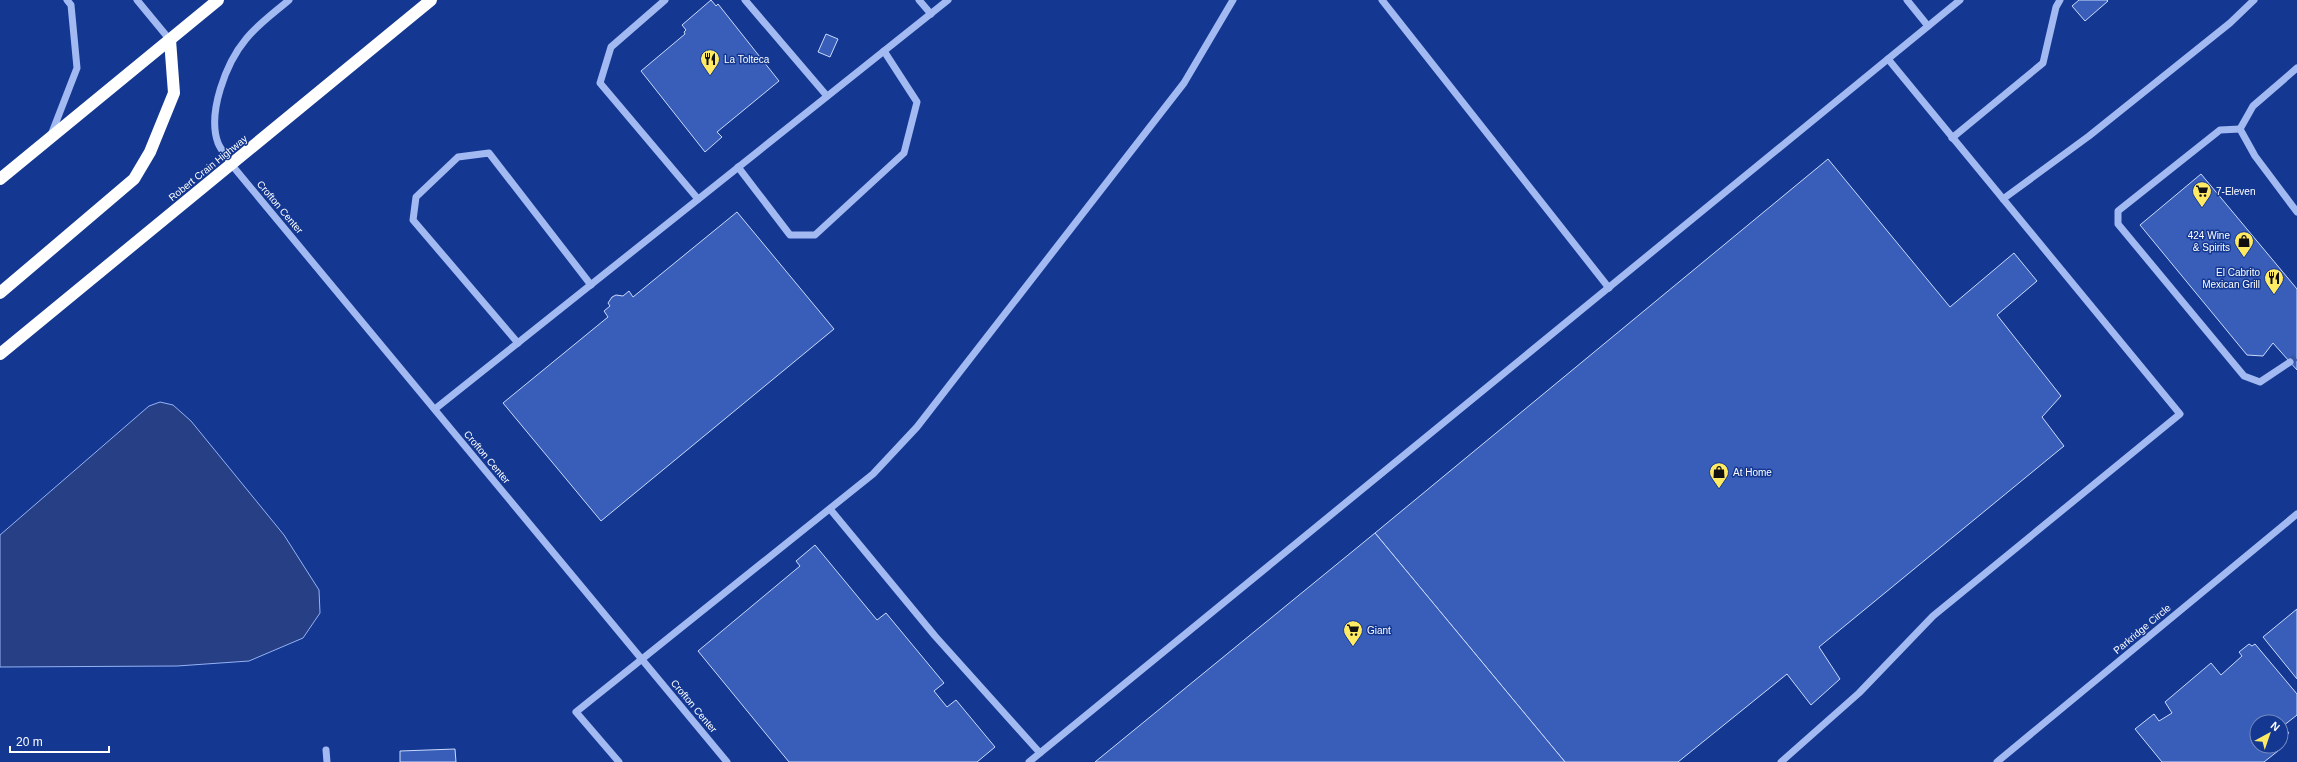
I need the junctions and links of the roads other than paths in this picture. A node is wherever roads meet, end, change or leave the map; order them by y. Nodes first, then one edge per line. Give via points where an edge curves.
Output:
1 (67, 0) edge
2 (137, 0) edge
3 (218, 0) edge
4 (289, 0) edge
5 (431, 0) edge
6 (665, 0) edge
7 (745, 0) edge
8 (919, 0) edge
9 (948, 0) edge
10 (1233, 0) edge
11 (1382, 0) edge
12 (1907, 0) edge
13 (1960, 0) edge
14 (2060, 0) edge
15 (2254, 1) edge
16 (931, 14) junction
17 (1928, 26) junction
18 (170, 40) junction
19 (884, 51) junction
20 (1888, 59) junction
21 (2297, 68) edge
22 (827, 96) junction
23 (2240, 129) junction
24 (50, 138) junction
25 (1952, 138) junction
26 (231, 164) junction
27 (738, 167) junction
28 (0, 179) edge
29 (698, 199) junction
30 (2003, 200) junction
31 (2297, 212) edge
32 (591, 285) junction
33 (1609, 288) junction
34 (0, 293) edge
35 (518, 343) junction
36 (0, 354) edge
37 (2290, 362) tunnel mouth
38 (435, 410) junction
39 (830, 509) junction
40 (2297, 514) edge
41 (642, 660) junction
42 (326, 750) dead end
43 (1040, 753) junction
44 (2000, 761) edge
45 (327, 762) edge
46 (619, 762) edge
47 (727, 762) edge
48 (1029, 762) edge
49 (1781, 762) edge

1 - 24 street via 71,5 77,68
2 - 18 street
3 - 18 highway
4 - 26 street, Crofton Center via 246,39 231,63 219,94 214,123 218,143
5 - 26 highway, Robert Crain Highway
6 - 29 street via 611,47 600,83
7 - 22 street
8 - 16 street
9 - 16 street
10 - 39 street via 1184,83 917,427 873,474
11 - 33 street
12 - 17 street
13 - 17 street
14 - 25 street via 2056,7 2043,63
15 - 30 street via 2101,126
16 - 19 street
17 - 20 street
18 - 24 highway
18 - 34 highway via 174,93 150,152 134,179
19 - 22 street
19 - 27 street via 917,102 904,153 815,235 790,235
20 - 25 street
20 - 33 street
21 - 23 street via 2253,106
22 - 27 street
23 - 31 street via 2255,156
23 - 37 street via 2220,130 2118,212 2118,224 2244,376 2260,382
24 - 28 highway
25 - 30 street
26 - 36 highway, Robert Crain Highway
26 - 38 street, Crofton Center
27 - 29 street
29 - 32 street
30 - 49 street via 2180,414 1933,616 1859,694
32 - 35 street
32 - 35 street via 489,154 458,157 416,197 413,220
33 - 43 street
35 - 38 street
38 - 41 street, Crofton Center
39 - 41 street
39 - 43 street via 935,636
40 - 44 street, Parkridge Circle
41 - 46 street via 576,712
41 - 47 street, Crofton Center
42 - 45 street
43 - 48 street

